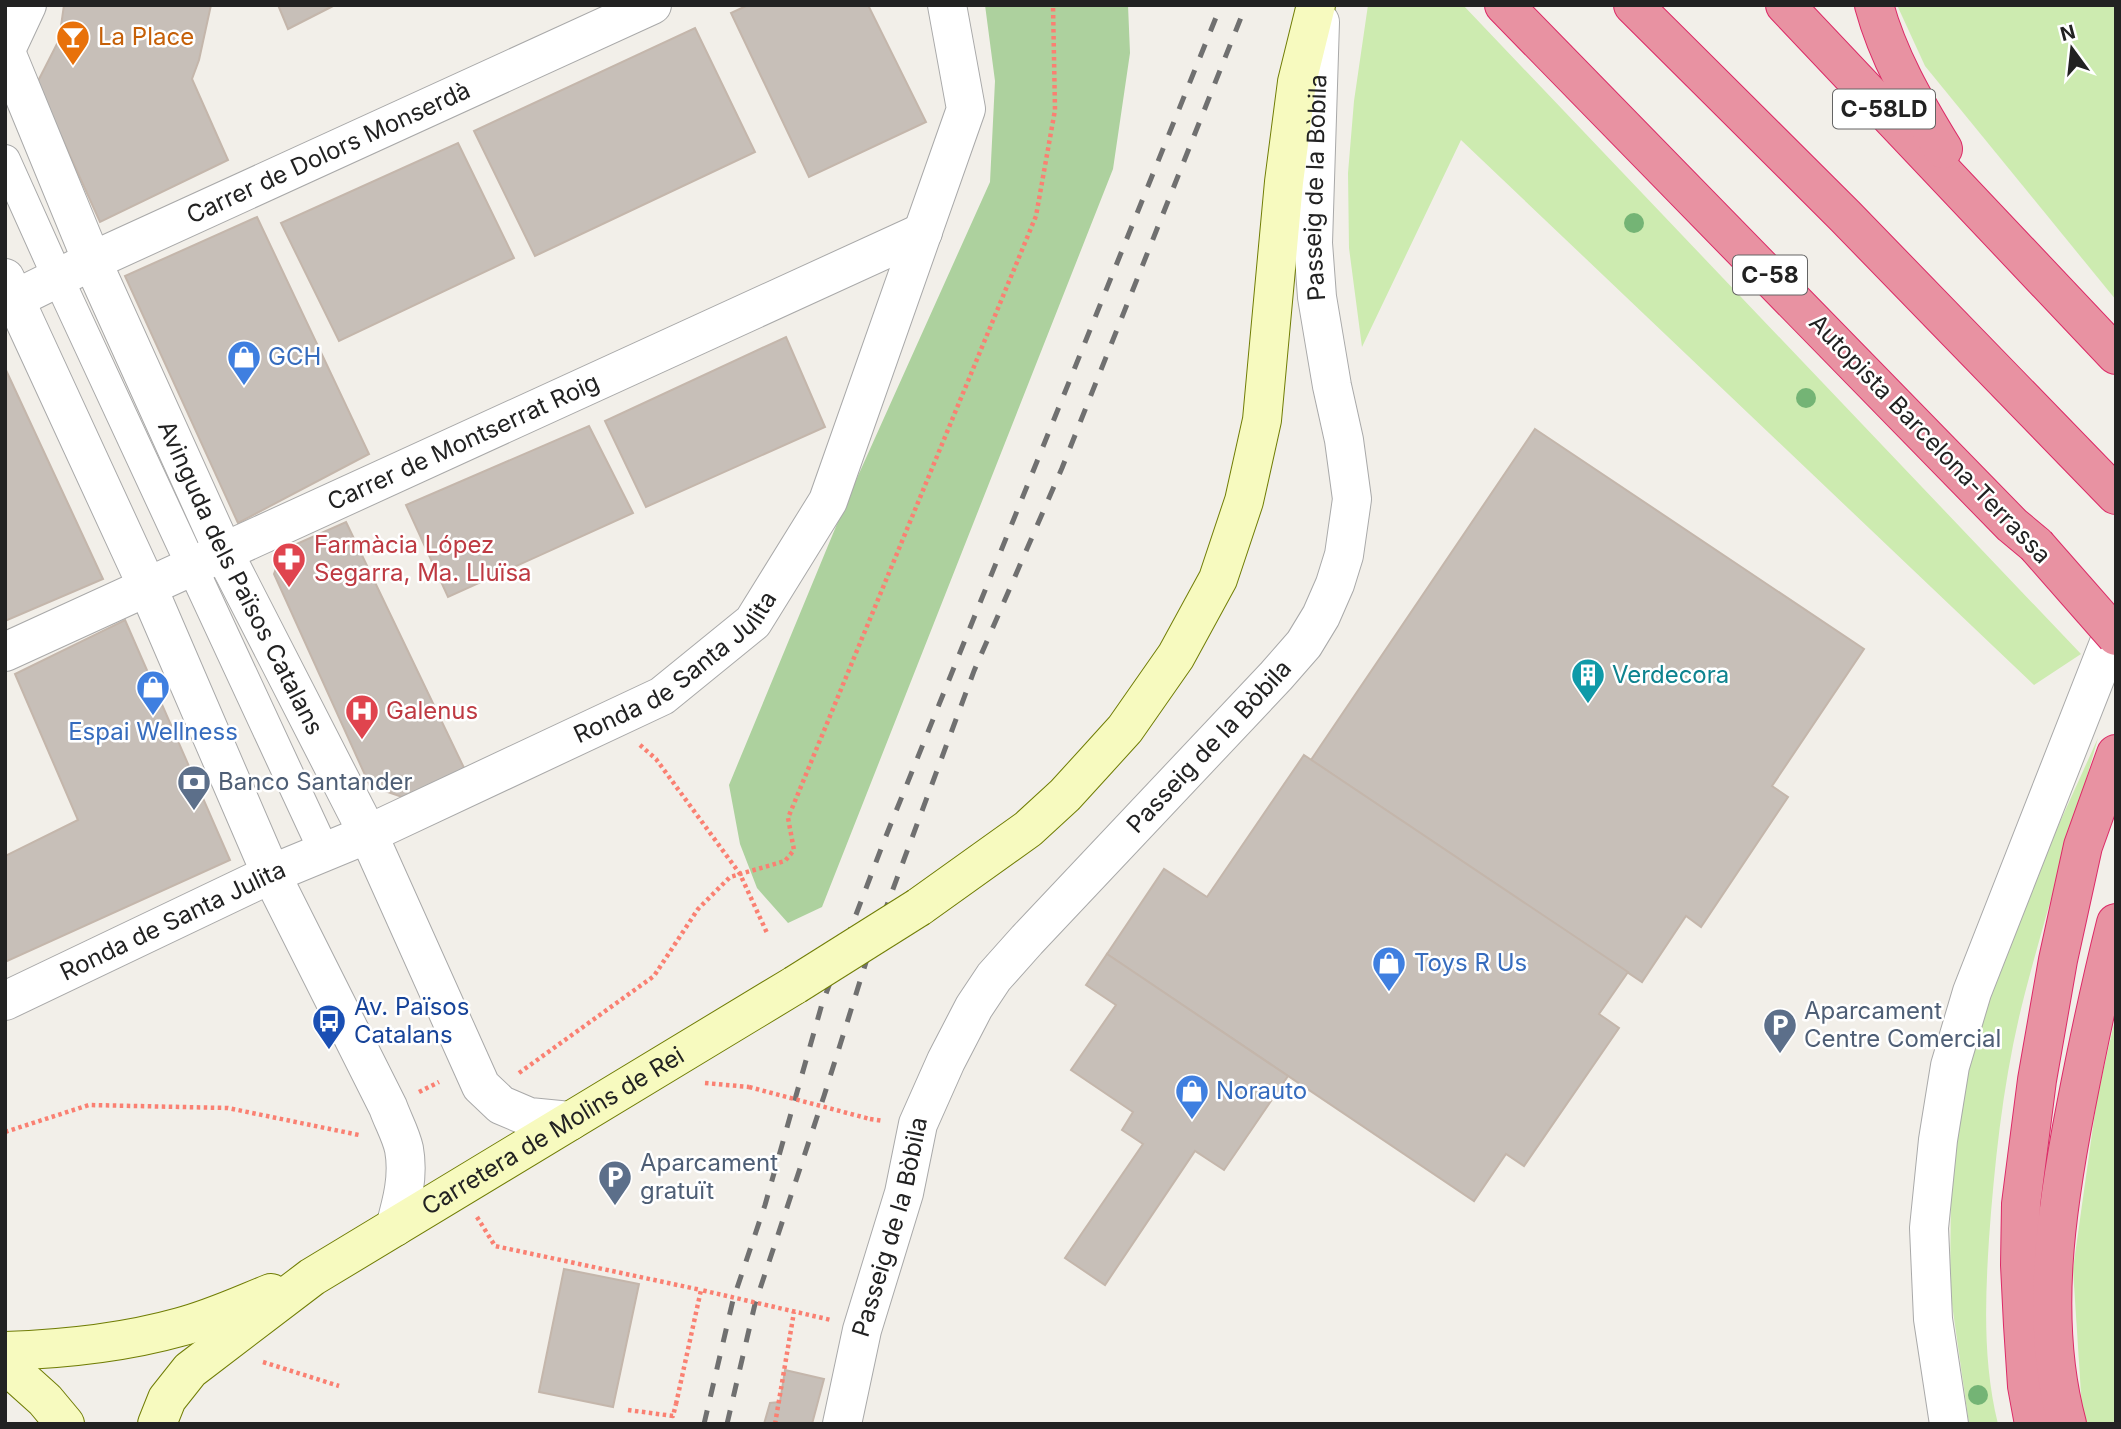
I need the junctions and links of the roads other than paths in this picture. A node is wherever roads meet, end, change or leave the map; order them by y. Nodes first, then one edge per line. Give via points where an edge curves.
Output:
1 (652, 5) edge
2 (947, 5) edge
3 (1318, 5) edge
4 (1504, 5) edge
5 (1633, 5) edge
6 (1785, 5) edge
7 (1874, 5) edge
8 (12, 35) edge
9 (5, 160) edge
10 (1982, 213) junction
11 (923, 232) junction
12 (92, 261) junction
13 (58, 278) junction
14 (8, 294) edge
15 (2116, 355) edge
16 (2106, 485) edge
17 (207, 558) junction
18 (147, 586) junction
19 (2116, 625) edge
20 (2116, 636) edge
21 (5, 652) edge
22 (2116, 754) edge
23 (368, 834) junction
24 (324, 851) junction
25 (271, 874) junction
26 (2116, 923) edge
27 (5, 1001) edge
28 (570, 1121) junction
29 (395, 1227) junction
30 (312, 1277) junction
31 (5, 1350) edge
32 (5, 1364) edge
33 (65, 1424) edge
34 (157, 1424) edge
35 (842, 1424) edge
36 (1949, 1424) edge
37 (2034, 1424) edge
38 (2067, 1424) edge

1 - 12 street, Carrer de Dolors Monserdà
2 - 11 street, Ronda de Santa Julita via 966,109
3 - 28 main road, Carretera de Molins de Rei, bridge via 1297,82 1262,420 1244,501 1218,579 1176,656 1125,729 1028,829 919,907
3 - 35 street, Passeig de la Bòbila via 1313,243 1317,297 1352,499 1335,584 1304,645 994,977 968,1018 918,1125 904,1193 862,1330
4 - 20 highway, Autopista Barcelona-Terrassa / C-58, bridge via 2036,545
5 - 16 highway
6 - 10 highway, C-58LD
7 - 10 highway via 1914,101
8 - 12 street, Avinguda dels Països Catalans
9 - 13 street, Avinguda dels Països Catalans
10 - 15 highway, C-58LD
11 - 17 street, Carrer de Montserrat Roig
11 - 23 street, Ronda de Santa Julita via 828,501 753,622 662,696
12 - 13 street, Carrer de Dolors Monserdà
12 - 17 street, Avinguda dels Països Catalans
13 - 14 street, Carrer de Dolors Monserdà
13 - 17 street, Avinguda dels Països Catalans
14 - 18 street
17 - 18 street, Carrer de Montserrat Roig
17 - 23 street, Avinguda dels Països Catalans
17 - 24 street, Avinguda dels Països Catalans
18 - 21 street, Carrer de Montserrat Roig
18 - 25 street
19 - 36 street via 1972,992 1950,1066 1929,1228 1933,1319
22 - 37 highway via 2083,846 2058,960 2021,1204 2022,1325
23 - 24 street, Ronda de Santa Julita
23 - 28 street, Avinguda dels Països Catalans via 481,1086 501,1105 529,1117
24 - 25 street, Ronda de Santa Julita
25 - 27 street, Ronda de Santa Julita
25 - 29 street via 388,1107 404,1148 406,1175
26 - 38 highway via 2060,1194 2053,1343
28 - 29 main road, Carretera de Molins de Rei
29 - 30 main road, Carretera de Molins de Rei
30 - 31 main road via 182,1327 111,1342
30 - 34 main road via 190,1370 167,1399
32 - 33 main road via 46,1400

